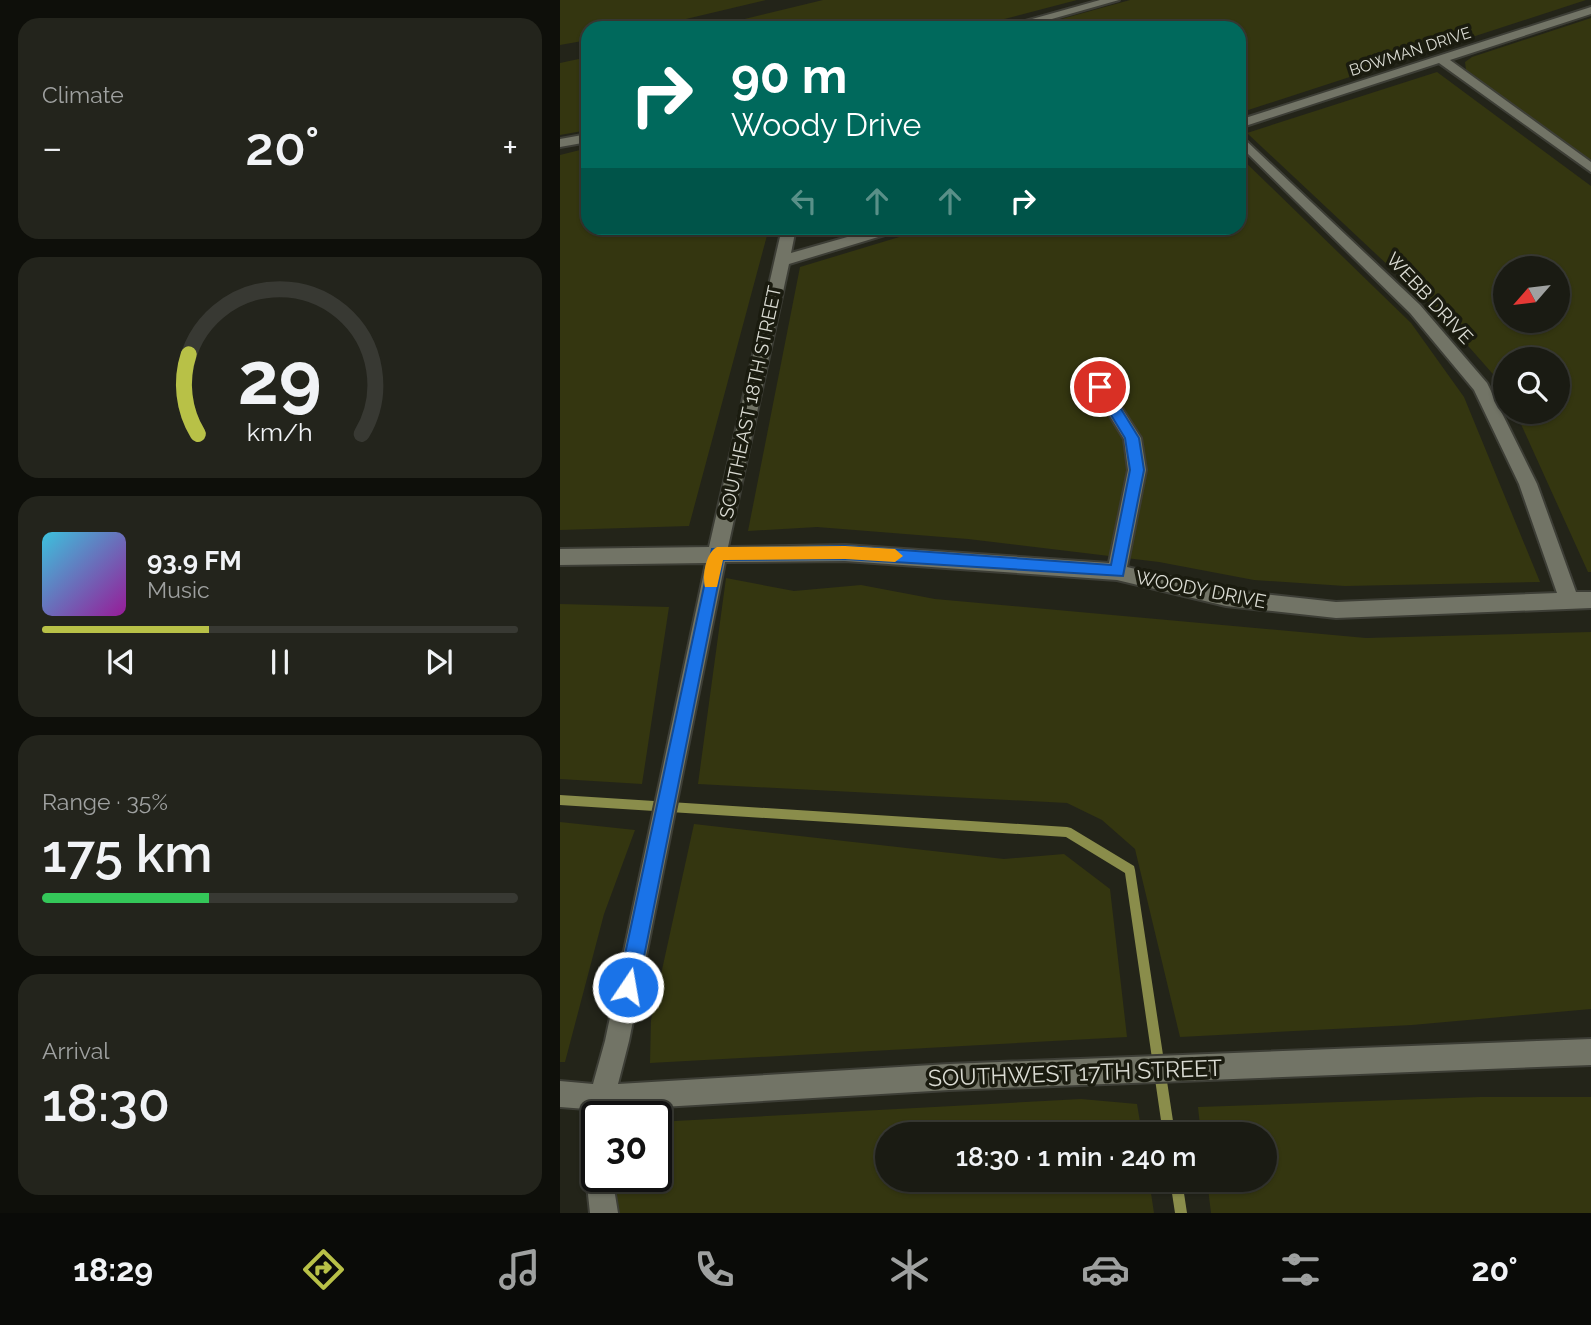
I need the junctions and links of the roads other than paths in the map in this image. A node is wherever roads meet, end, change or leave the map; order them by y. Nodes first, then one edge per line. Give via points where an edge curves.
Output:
1 (1113, 0) edge
2 (1591, 10) edge
3 (1033, 21) edge
4 (1442, 60) junction
5 (1246, 122) edge
6 (581, 139) edge
7 (560, 143) edge
8 (1246, 145) edge
9 (1591, 168) edge
10 (787, 235) edge
11 (869, 235) edge
12 (781, 261) junction
13 (1100, 387) dead end
14 (717, 554) junction
15 (560, 557) edge
16 (1117, 572) junction
17 (1569, 600) junction
18 (1591, 600) edge
19 (1591, 1052) edge
20 (560, 1094) edge
21 (601, 1098) junction
22 (600, 1101) edge
23 (602, 1192) edge
24 (604, 1213) edge

1 - 3 street
2 - 4 street, BOWMAN DRIVE
4 - 5 street, BOWMAN DRIVE
4 - 9 street
6 - 7 street
8 - 17 street, WEBB DRIVE via 1415,309 1481,387 1528,484
10 - 12 street, SOUTHEAST 18TH STREET
11 - 12 street
12 - 14 street, SOUTHEAST 18TH STREET
13 - 16 street via 1132,438 1137,470
14 - 15 street, WOODY DRIVE
14 - 16 street, WOODY DRIVE via 845,552
14 - 21 street, SOUTHEAST 18TH STREET via 617,1041
16 - 17 street, WOODY DRIVE via 1226,598 1336,610
17 - 18 street, WOODY DRIVE
19 - 21 street, SOUTHWEST 17TH STREET via 949,1077
20 - 21 street, SOUTHWEST 17TH STREET
21 - 22 street, SOUTHEAST 18TH STREET
23 - 24 street

